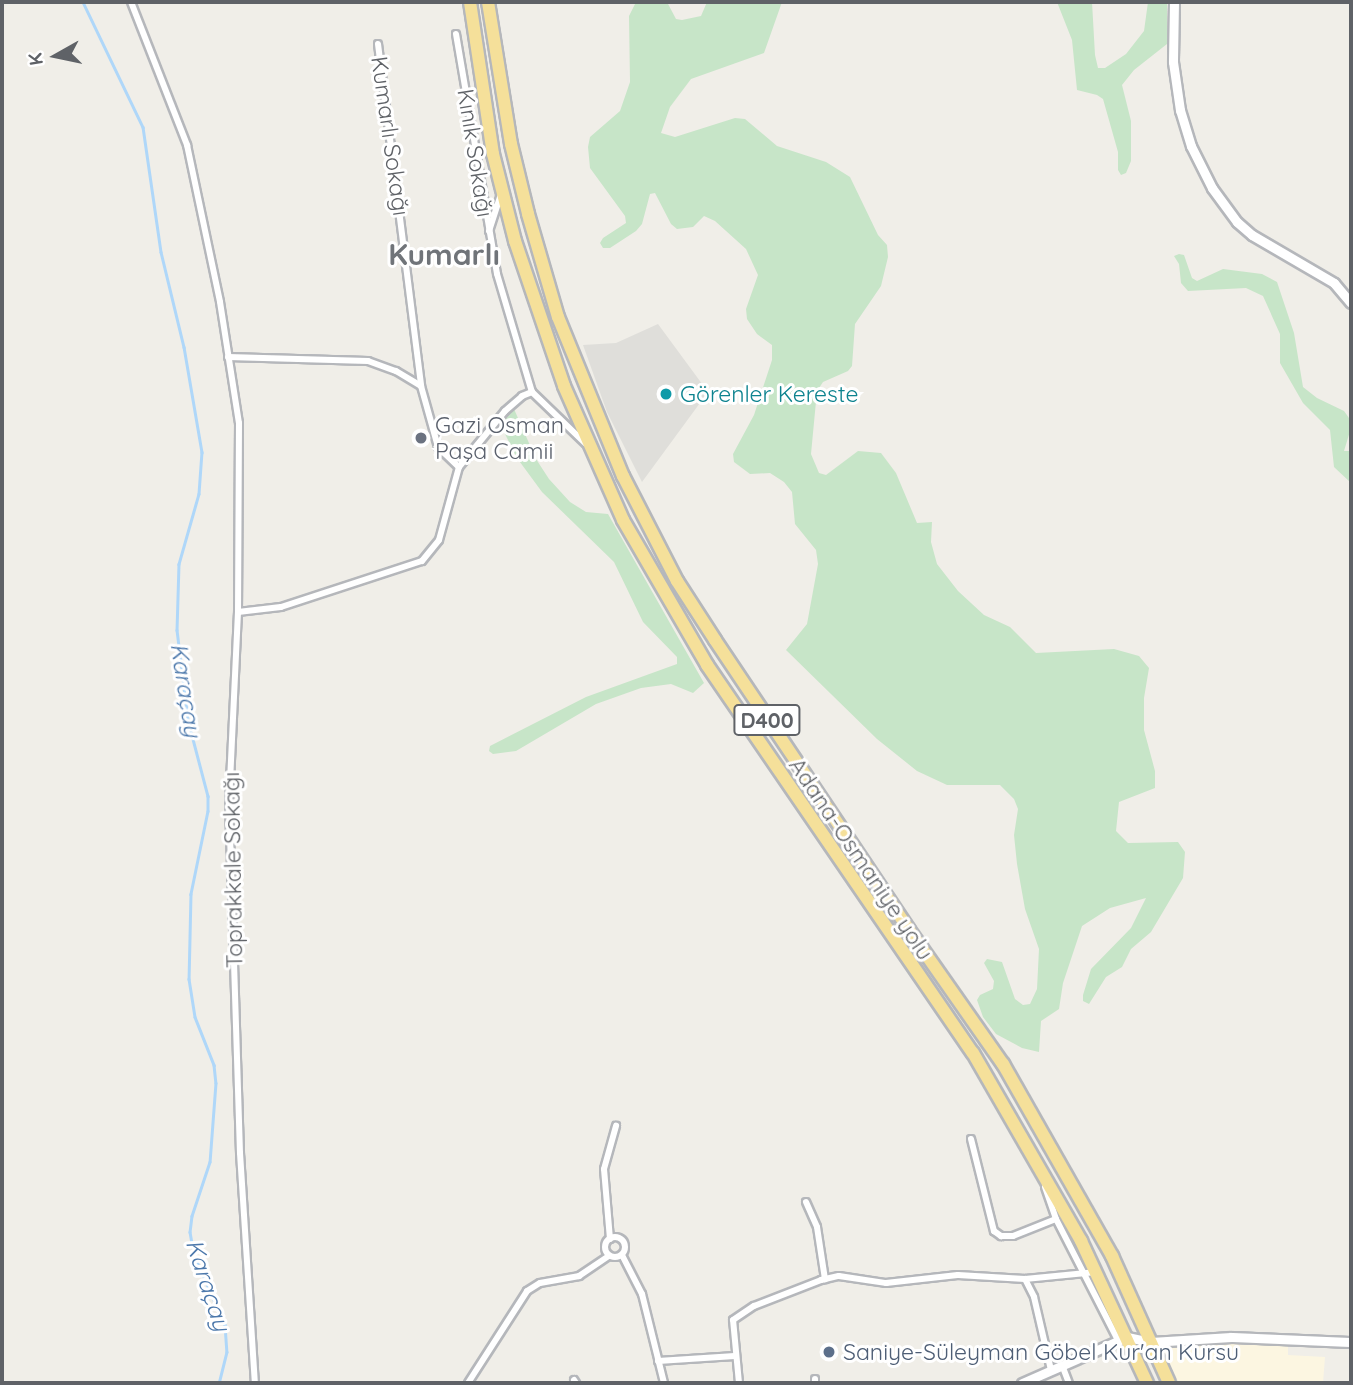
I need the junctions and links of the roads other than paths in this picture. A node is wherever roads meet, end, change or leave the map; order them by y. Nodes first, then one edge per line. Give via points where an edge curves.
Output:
1 (131, 2) edge
2 (470, 2) edge
3 (488, 2) edge
4 (1174, 2) edge
5 (456, 34) dead end
6 (378, 44) dead end
7 (502, 193) junction
8 (488, 233) junction
9 (1351, 303) edge
10 (229, 357) junction
11 (421, 386) junction
12 (532, 392) junction
13 (589, 447) junction
14 (459, 467) junction
15 (238, 612) junction
16 (616, 1126) dead end
17 (971, 1139) dead end
18 (1041, 1168) junction
19 (806, 1202) dead end
20 (1056, 1219) junction
21 (610, 1239) junction
22 (609, 1255) junction
23 (622, 1255) junction
24 (1090, 1272) junction
25 (825, 1279) junction
26 (1025, 1279) junction
27 (1123, 1338) junction
28 (1151, 1342) junction
29 (1351, 1342) edge
30 (735, 1356) junction
31 (658, 1361) junction
32 (1062, 1366) junction
33 (1051, 1370) junction
34 (255, 1383) edge
35 (468, 1383) edge
36 (664, 1383) edge
37 (739, 1383) edge
38 (1022, 1383) edge
39 (1069, 1383) edge
40 (1147, 1383) edge
41 (1169, 1383) edge

1 - 10 street, Toprakkale Sokağı via 187,145
2 - 7 highway, Adana-Osmaniye yolu / D400
3 - 28 highway, Adana-Osmaniye yolu / D400 via 511,144 528,214 558,317 623,477 677,581 715,640 1003,1064 1112,1256
4 - 9 street via 1173,62 1180,110 1212,188 1252,235 1334,283
5 - 8 street, Kınık Sokağı
6 - 11 street, Kumarlı Sokağı
7 - 8 street
7 - 13 highway, Adana-Osmaniye yolu / D400 via 534,301
8 - 12 street, Kınık Sokağı
10 - 11 street via 368,360
10 - 15 street, Toprakkale Sokağı via 241,444
11 - 14 street, Kumarlı Sokağı via 438,447
12 - 13 street, Kınık Sokağı
12 - 14 street via 513,403
13 - 18 highway, Adana-Osmaniye yolu / D400 via 624,520 707,665 973,1053
14 - 15 street via 439,540 422,561 281,607
15 - 34 street, Toprakkale Sokağı via 230,826 240,1153
16 - 21 street via 604,1162
17 - 20 street via 989,1219 997,1234 1013,1236
18 - 20 street
18 - 24 highway, Adana-Osmaniye yolu / D400
19 - 25 street via 817,1227
20 - 24 street
21 - 22 street via 605,1247
21 - 23 street via 622,1240
22 - 23 street
22 - 35 street via 579,1276 540,1283 527,1292
23 - 31 street via 642,1294
24 - 26 street
24 - 27 highway, Adana-Osmaniye yolu / D400
25 - 26 street via 839,1276 886,1283 972,1275
25 - 30 street via 736,1317 732,1326
26 - 33 street via 1034,1297
27 - 28 street
27 - 32 street
27 - 40 highway, Adana-Osmaniye yolu / D400
28 - 29 street via 1231,1337
28 - 41 highway, Adana-Osmaniye yolu / D400
30 - 31 street
30 - 37 street
31 - 36 street
32 - 33 street
32 - 39 street
33 - 38 street

